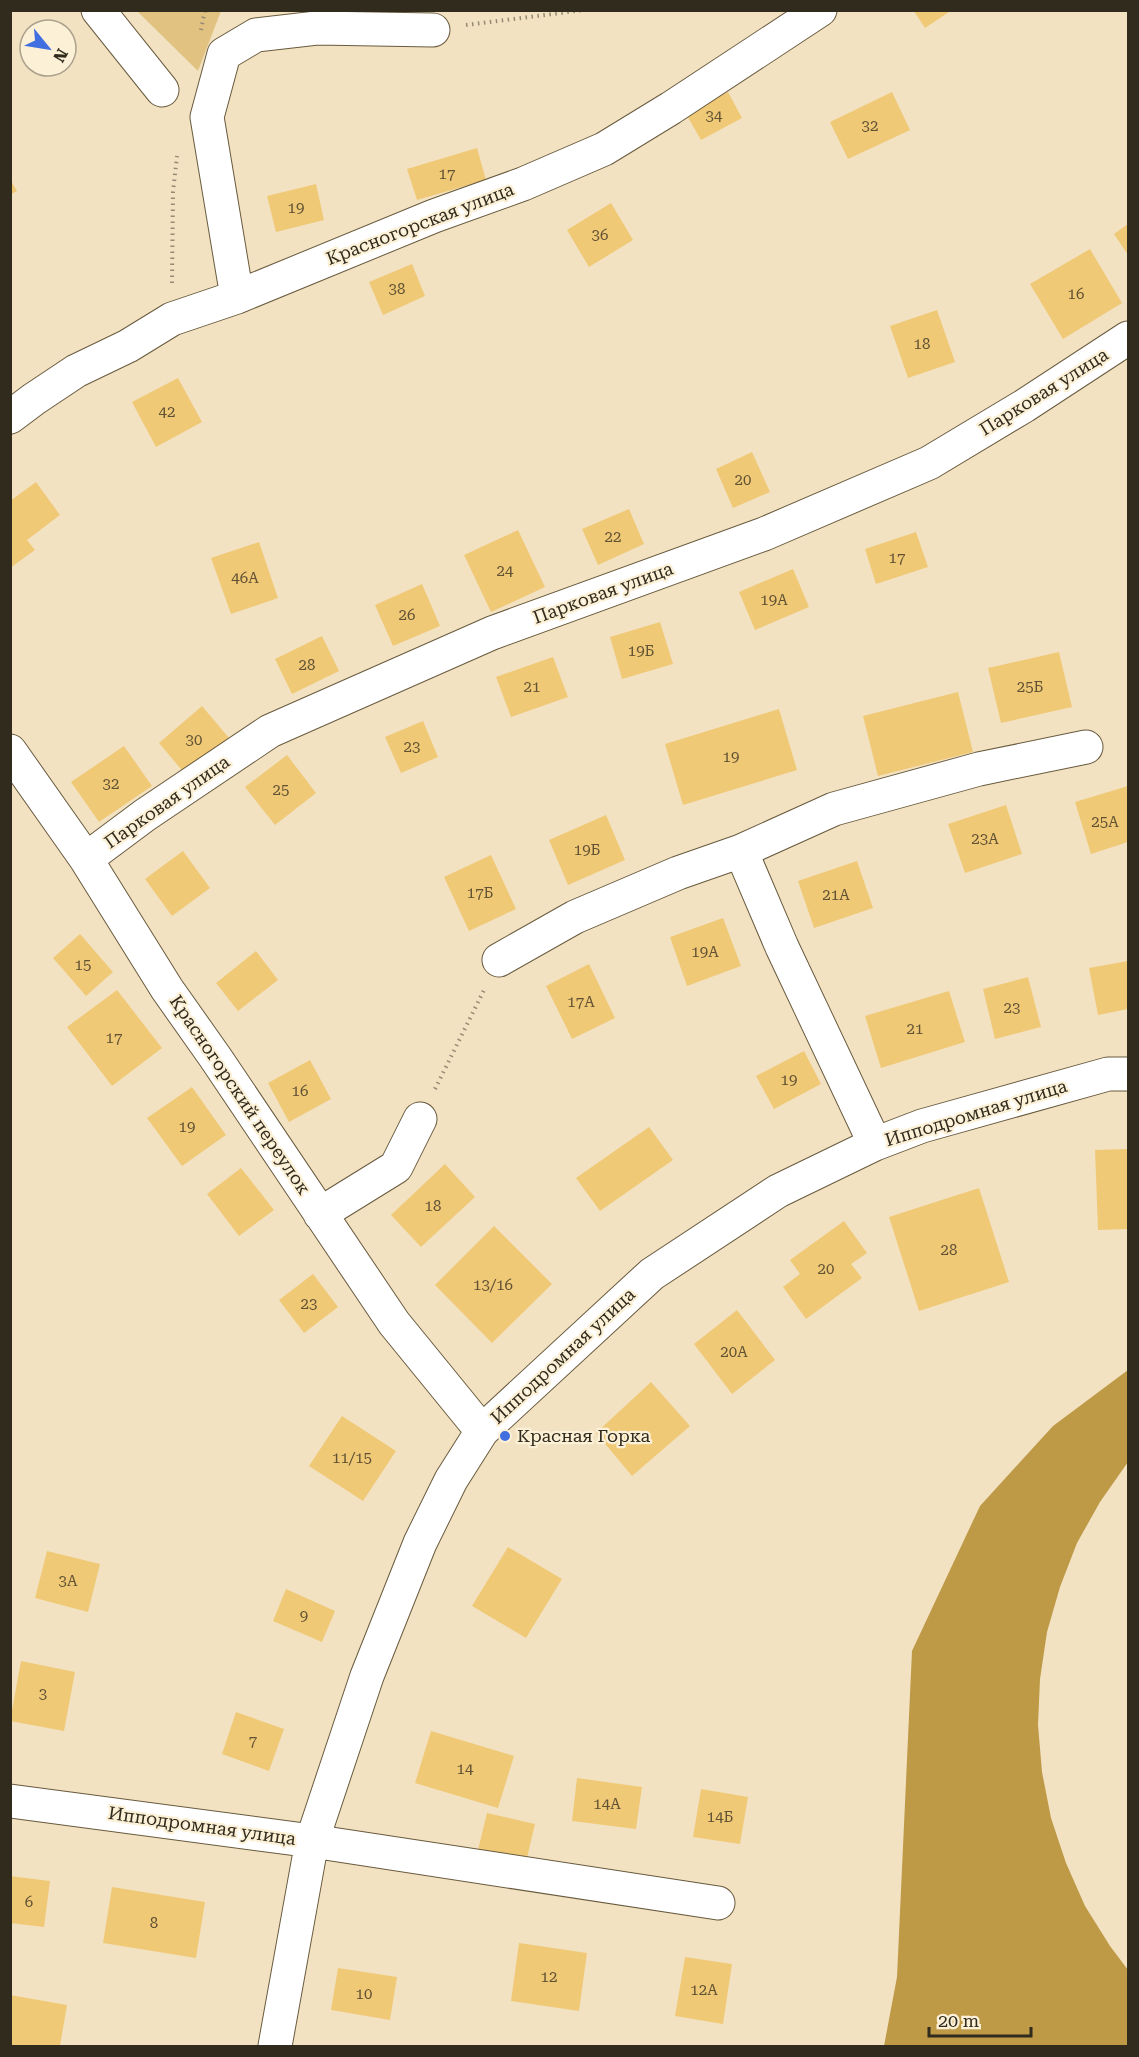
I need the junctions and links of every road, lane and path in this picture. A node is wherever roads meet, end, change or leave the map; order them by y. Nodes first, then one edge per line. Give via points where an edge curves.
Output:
1 (98, 10) edge
2 (584, 10) edge
3 (820, 10) edge
4 (433, 30) joint
5 (162, 90) dead end
6 (178, 147) dead end
7 (237, 297) junction
8 (172, 319) junction
9 (1128, 338) edge
10 (10, 417) edge
11 (1086, 747) dead end
12 (10, 751) edge
13 (741, 851) junction
14 (86, 859) junction
15 (499, 960) joint
16 (1128, 1074) edge
17 (420, 1119) joint
18 (875, 1144) junction
19 (320, 1214) junction
20 (482, 1431) junction
21 (10, 1801) edge
22 (312, 1841) junction
23 (718, 1903) dead end
24 (275, 2046) edge

1 - 5 street
2 - 4 path
3 - 7 street, Красногорская улица via 604,149
4 - 7 street via 316,28 256,35 224,54 207,117
6 - 8 path via 171,242
7 - 8 street, Красногорская улица
8 - 10 street, Красногорская улица via 76,371
9 - 14 street, Парковая улица via 929,462 764,534 492,633 270,731
11 - 13 street via 979,769 834,810
12 - 14 street, Красногорский переулок
13 - 15 street via 575,917
13 - 18 street
14 - 19 street, Красногорский переулок via 167,989
15 - 17 path
16 - 18 street, Ипподромная улица via 1108,1074 922,1126
17 - 19 street via 396,1167
18 - 20 street, Ипподромная улица via 778,1191 652,1274
19 - 20 street, Красногорский переулок via 394,1323
20 - 22 street, Ипподромная улица via 451,1480 420,1542 367,1676
21 - 22 street, Ипподромная улица
22 - 23 street
22 - 24 street

